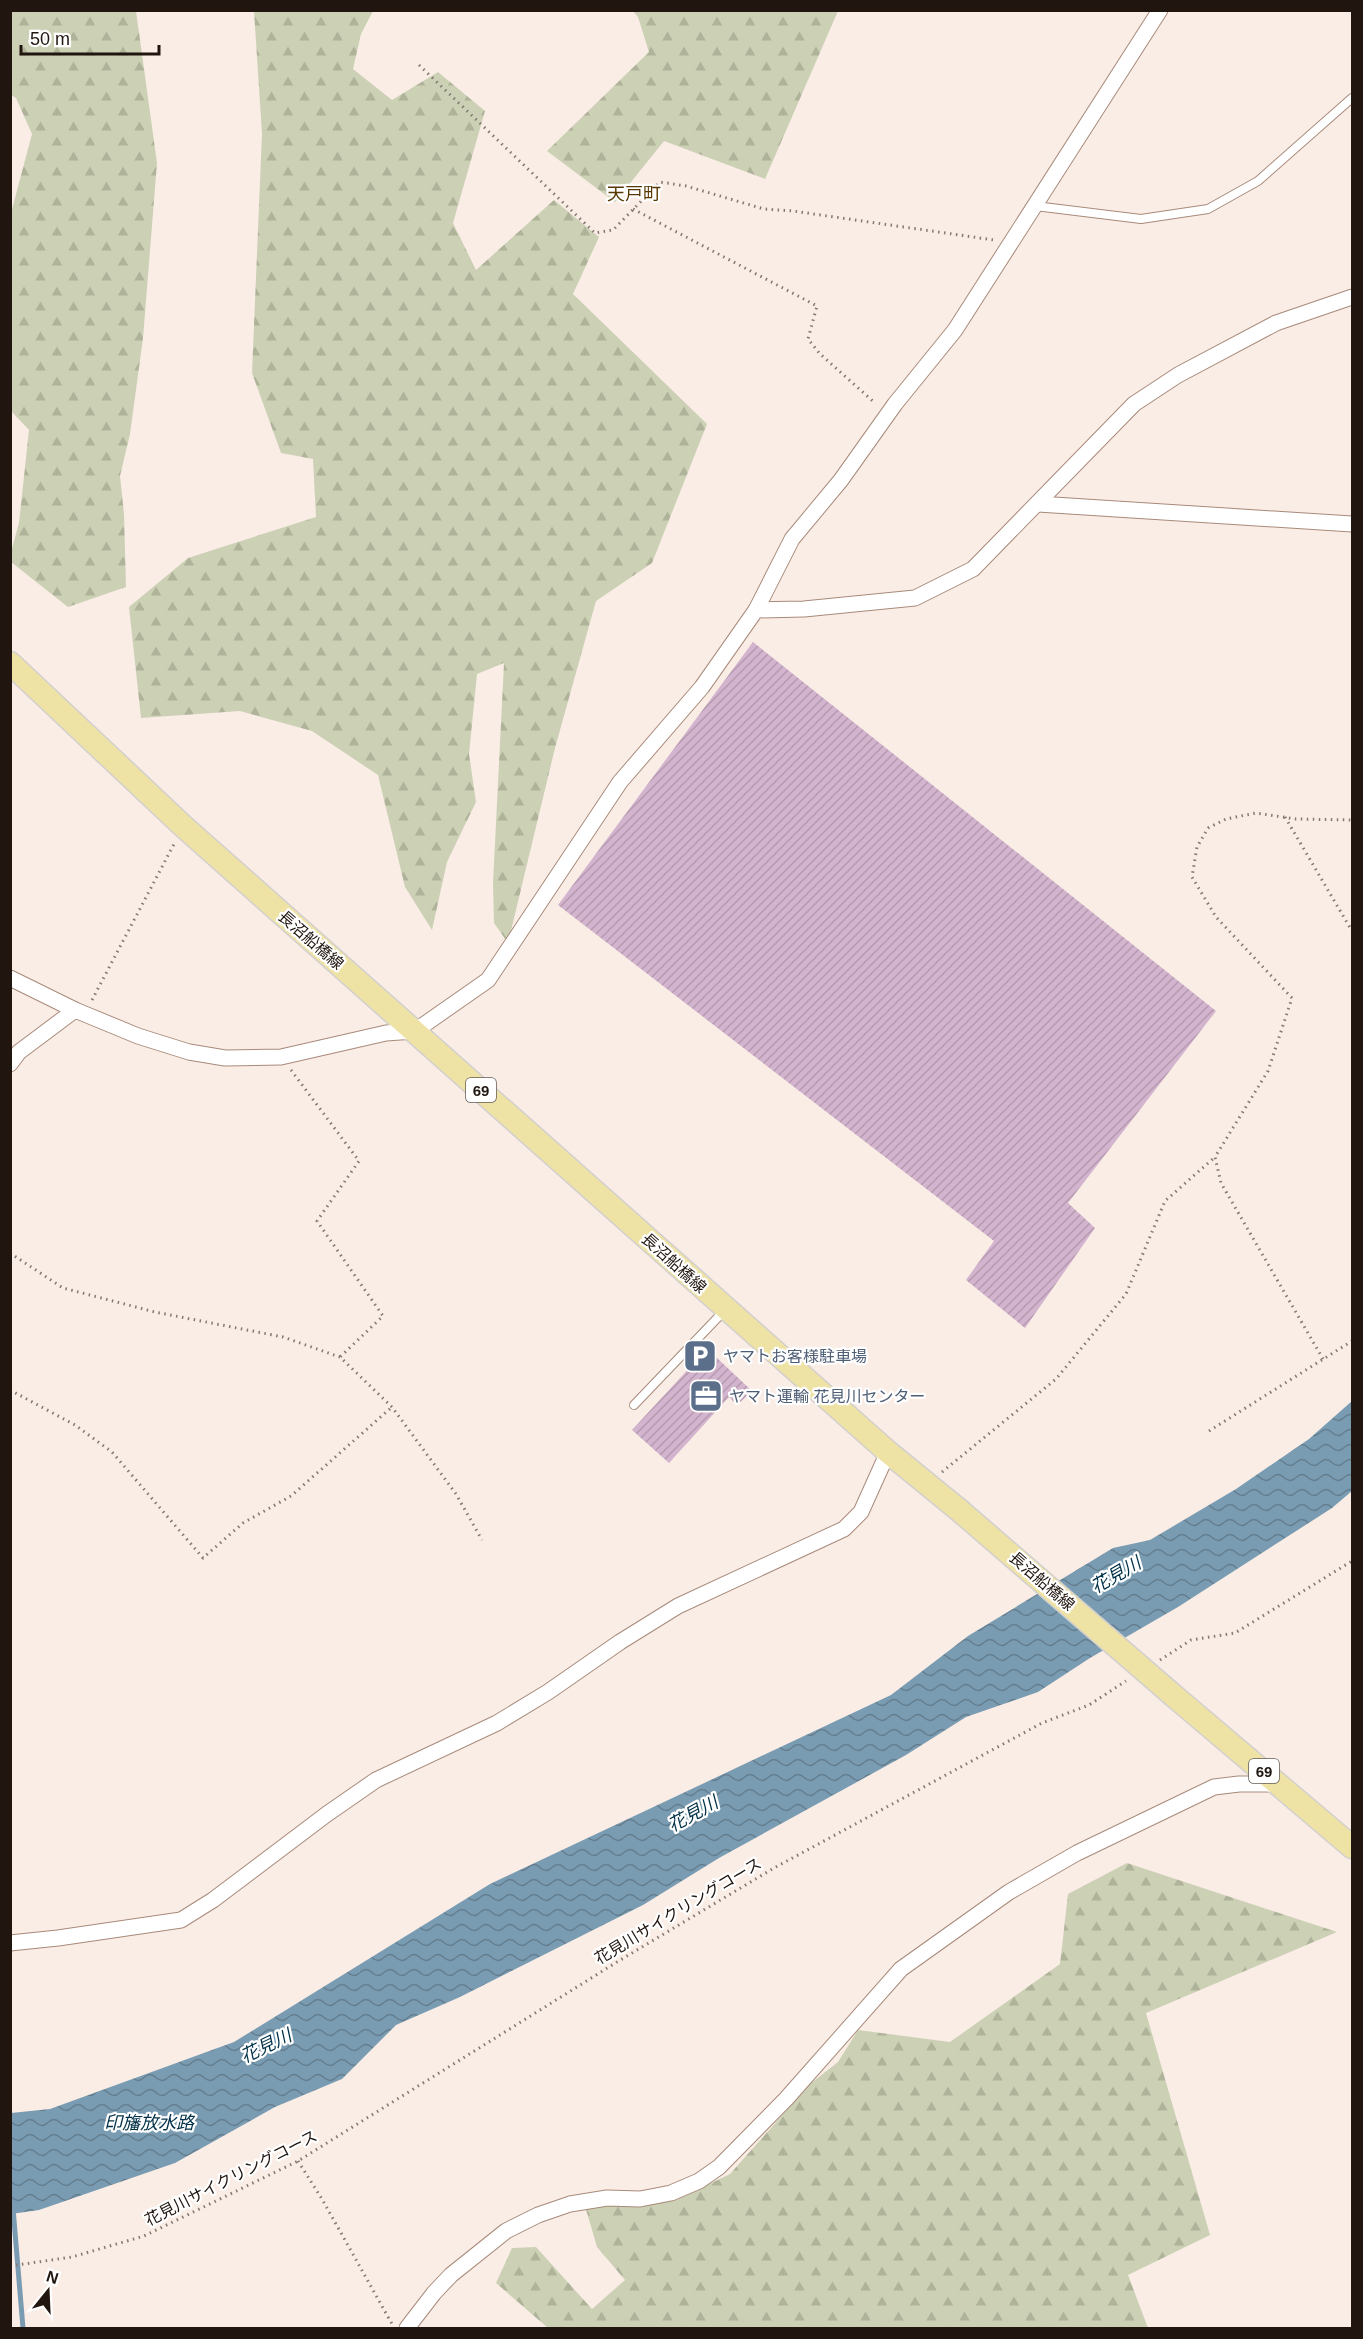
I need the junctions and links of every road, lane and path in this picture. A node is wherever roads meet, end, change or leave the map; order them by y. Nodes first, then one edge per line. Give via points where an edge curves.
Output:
1 (1160, 10) edge
2 (419, 65) dead end
3 (1353, 98) edge
4 (1034, 206) junction
5 (633, 209) junction
6 (1010, 243) junction
7 (1353, 297) edge
8 (888, 414) junction
9 (1038, 504) junction
10 (1353, 524) edge
11 (756, 610) junction
12 (10, 663) edge
13 (1285, 817) junction
14 (1353, 820) edge
15 (183, 826) junction
16 (1353, 931) edge
17 (10, 978) edge
18 (80, 1012) junction
19 (415, 1031) junction
20 (281, 1057) junction
21 (10, 1064) edge
22 (1215, 1157) junction
23 (10, 1253) edge
24 (726, 1309) junction
25 (1353, 1341) edge
26 (340, 1357) junction
27 (1323, 1359) junction
28 (10, 1390) edge
29 (634, 1405) dead end
30 (392, 1407) junction
31 (1209, 1431) dead end
32 (888, 1452) junction
33 (927, 1484) junction
34 (482, 1540) dead end
35 (1353, 1561) edge
36 (1154, 1664) dead end
37 (1135, 1675) dead end
38 (1280, 1784) junction
39 (1353, 1847) edge
40 (10, 1942) edge
41 (298, 2161) junction
42 (10, 2266) edge
43 (394, 2328) edge
44 (407, 2328) edge

1 - 4 street
2 - 5 path via 595,233 613,230
3 - 4 lane via 1258,181 1208,209 1141,219
4 - 6 street
5 - 6 path via 660,182 764,209
5 - 8 path via 817,306 808,339 819,354
6 - 8 street via 955,330
7 - 9 street via 1276,324 1151,392 1134,404
8 - 11 street via 792,539
9 - 10 street
9 - 11 street via 973,570 915,598
11 - 19 street via 702,687 620,782 488,980
12 - 15 main road, 長沼船橋線 / 69
13 - 14 path
13 - 16 path
13 - 22 path via 1256,813 1226,819 1208,828 1197,847 1192,877 1216,917 1292,998 1268,1071
15 - 18 path
15 - 19 main road, 長沼船橋線 / 69
17 - 18 street
18 - 20 street via 189,1052 225,1058
18 - 21 street via 19,1052
19 - 20 street via 386,1033
19 - 24 main road, 長沼船橋線 / 69
20 - 26 path via 359,1161 317,1221 382,1316
22 - 27 path via 1221,1183
22 - 33 path via 1165,1201 1126,1294 1056,1379
23 - 26 path via 63,1288 155,1312 283,1337
24 - 29 lane
24 - 32 main road, 長沼船橋線 / 69
25 - 27 path
26 - 30 path
27 - 31 path
28 - 30 path via 75,1425 112,1452 203,1557 243,1523 291,1496
30 - 34 path via 456,1494
32 - 33 main road, 長沼船橋線 / 69
32 - 40 street via 861,1512 844,1529 678,1606 497,1723 376,1780 181,1920
33 - 38 main road, 長沼船橋線 / 69, bridge
35 - 36 path via 1235,1634 1191,1640
37 - 41 path, 花見川サイクリングコース via 1089,1705 1042,1723 774,1868
38 - 39 main road, 長沼船橋線 / 69
38 - 44 street via 1214,1787 1077,1853 1009,1892 901,1969 786,2099 719,2167 671,2193 570,2204 506,2231 434,2292
41 - 42 path, 花見川サイクリングコース via 144,2236 72,2258
41 - 43 path

